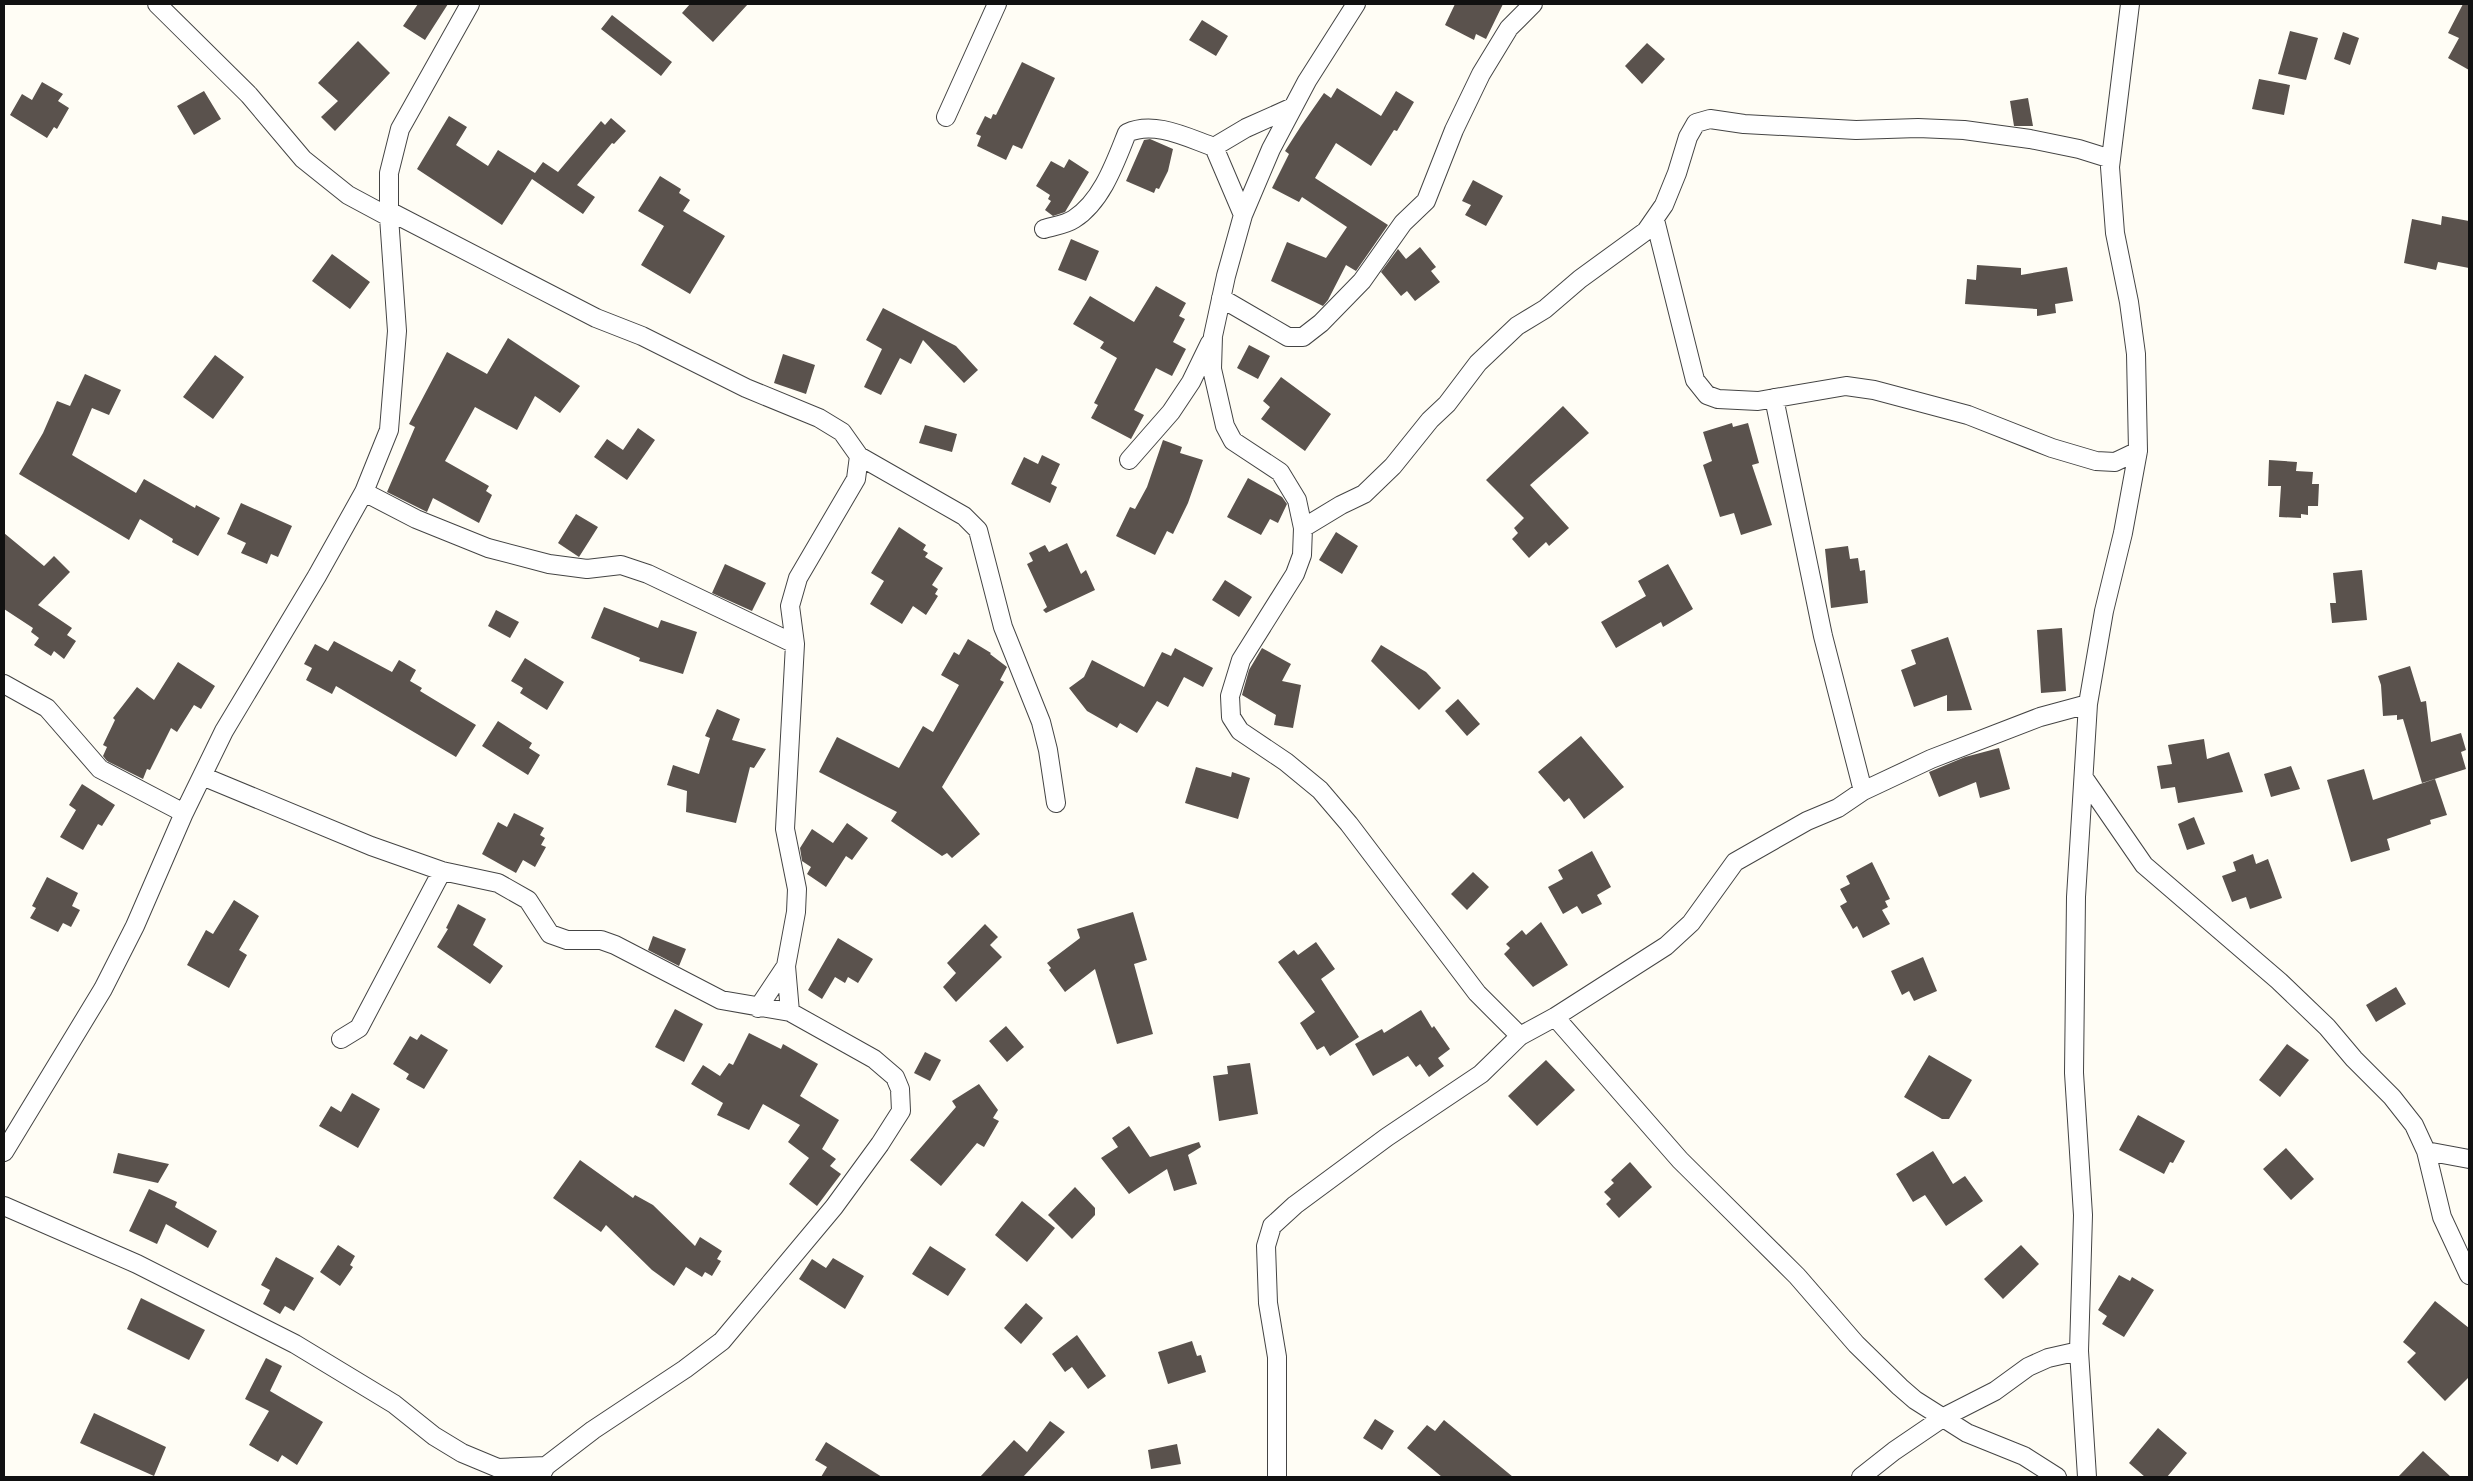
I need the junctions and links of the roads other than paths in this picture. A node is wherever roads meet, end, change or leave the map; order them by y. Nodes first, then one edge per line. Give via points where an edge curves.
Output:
1 (157, 4) edge
2 (470, 4) edge
3 (997, 4) edge
4 (1356, 4) edge
5 (1533, 4) edge
6 (2130, 4) edge
7 (1293, 107) junction
8 (946, 117) dead end
9 (1214, 147) junction
10 (2111, 159) junction
11 (389, 214) junction
12 (1243, 215) junction
13 (1655, 220) junction
14 (1044, 229) dead end
15 (1221, 298) junction
16 (1214, 336) junction
17 (1774, 398) junction
18 (2138, 451) junction
19 (859, 456) junction
20 (1128, 460) dead end
21 (364, 492) junction
22 (1303, 528) junction
23 (795, 644) junction
24 (4, 684) edge
25 (2088, 704) junction
26 (202, 776) junction
27 (2084, 778) junction
28 (1863, 791) junction
29 (1056, 803) dead end
30 (184, 813) junction
31 (442, 871) junction
32 (786, 966) junction
33 (758, 1008) junction
34 (790, 1012) junction
35 (1555, 1017) junction
36 (1520, 1036) junction
37 (341, 1039) dead end
38 (2426, 1151) junction
39 (4, 1152) edge
40 (2469, 1159) edge
41 (4, 1206) edge
42 (2469, 1275) edge
43 (2079, 1351) junction
44 (1944, 1418) junction
45 (543, 1472) edge
46 (504, 1473) edge
47 (1276, 1477) edge
48 (1861, 1477) edge
49 (2057, 1477) edge
50 (2087, 1477) edge

1 - 11 street via 249,95 303,159 348,195
2 - 11 street via 400,129 389,173
3 - 8 street
4 - 7 street
5 - 15 street via 1509,28 1481,74 1454,130 1426,201 1403,223 1362,281 1321,323 1303,338 1288,338
6 - 10 street
7 - 9 street
7 - 12 street
9 - 12 street
9 - 14 street via 1168,131 1134,129 1127,133 1112,170 1088,209 1072,221
10 - 13 street via 2030,139 1964,130 1856,130 1710,119 1696,123 1691,130 1670,192
10 - 18 street via 2114,232 2136,354
11 - 19 street via 596,318 819,418 842,432
11 - 21 street via 397,331 389,430
12 - 15 street
13 - 17 street via 1695,380 1707,395 1718,399 1758,401
13 - 22 street via 1546,309 1518,326 1478,363 1447,404 1364,494
15 - 16 street
16 - 20 street via 1191,382 1171,412
16 - 22 street via 1212,369 1224,426 1233,441 1280,472 1297,500
17 - 18 street via 1846,386 1874,390 1968,415 2052,448 2096,461 2115,462
17 - 28 street via 1823,636
18 - 25 street
19 - 23 street via 856,479 798,578 790,606
19 - 29 street via 964,516 978,530 1003,627 1041,722
21 - 23 street via 416,519 488,548 549,564 587,569 621,565 630,568
21 - 26 street via 224,732
22 - 36 street via 1302,555 1295,574 1241,660 1230,696 1231,717 1240,731 1320,790 1477,992
23 - 32 street via 785,829 797,889
24 - 30 street via 47,708 100,769
25 - 27 street
25 - 28 street via 2040,716 1976,740
26 - 30 street
26 - 31 street via 371,846
27 - 38 street via 2144,865 2327,1027 2392,1097 2414,1126
27 - 43 street via 2076,906 2074,1073 2083,1215
28 - 35 street via 1838,808 1807,821 1736,862 1691,924 1666,946
30 - 39 street via 135,926 102,989
31 - 33 street via 498,883 515,891 528,900 550,934 567,940 601,940 721,1000
31 - 37 street via 359,1028
32 - 33 street
32 - 34 street
33 - 34 street
34 - 45 street via 874,1058 895,1077 900,1089 900,1111 834,1207 722,1341 593,1430
35 - 36 street
35 - 44 street via 1680,1160 1797,1276 1856,1344 1915,1400
36 - 47 street via 1480,1074 1387,1137 1294,1205 1272,1226 1266,1246 1268,1303 1277,1357
38 - 40 street
38 - 42 street via 2442,1216
41 - 46 street via 136,1264 261,1326 362,1384 448,1444
43 - 44 street via 2037,1362 1995,1391
43 - 50 street
44 - 48 street
44 - 49 street via 1979,1439 2024,1456
45 - 46 street

